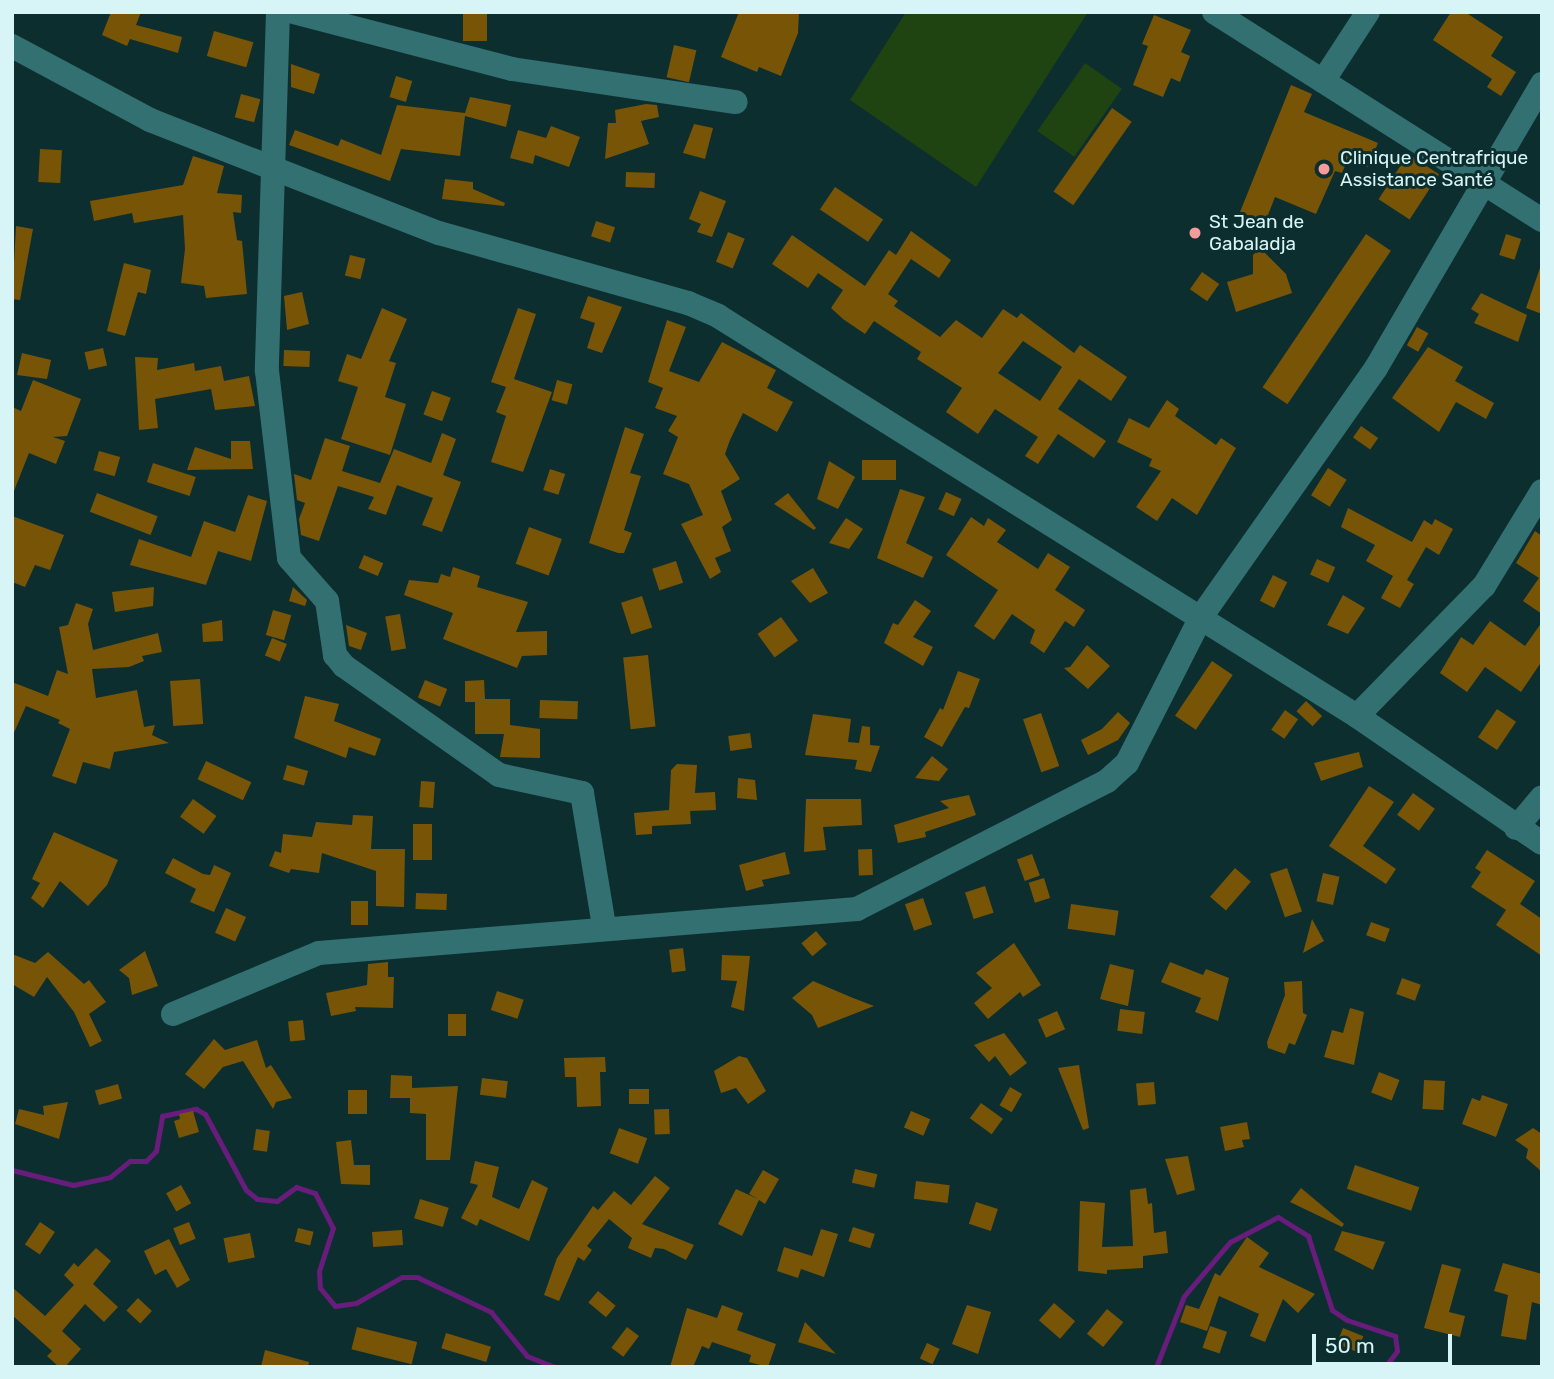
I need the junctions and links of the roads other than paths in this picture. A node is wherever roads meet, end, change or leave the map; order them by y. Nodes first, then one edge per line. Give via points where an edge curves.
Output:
1 (1214, 12) edge
2 (1368, 12) edge
3 (294, 13) edge
4 (12, 46) edge
5 (1324, 81) junction
6 (1542, 85) edge
7 (736, 103) dead end
8 (270, 168) junction
9 (1482, 185) junction
10 (1542, 220) edge
11 (1542, 491) edge
12 (1201, 617) junction
13 (1357, 716) junction
14 (1542, 797) edge
15 (1516, 828) junction
16 (1542, 843) edge
17 (604, 926) junction
18 (173, 1014) dead end

1 - 5 street
2 - 5 street
3 - 7 street via 512,69
3 - 8 street
4 - 8 street via 150,120
5 - 9 street
6 - 9 street
8 - 12 street via 452,238 705,309
8 - 17 street via 267,371 292,565 327,601 335,655 344,666 499,775 582,793
9 - 10 street
9 - 12 street via 1376,368
11 - 13 street via 1484,586
12 - 13 street
12 - 17 street via 1127,764 1118,772 865,907
13 - 15 street
14 - 15 street
15 - 16 street
17 - 18 street via 442,946 311,955

